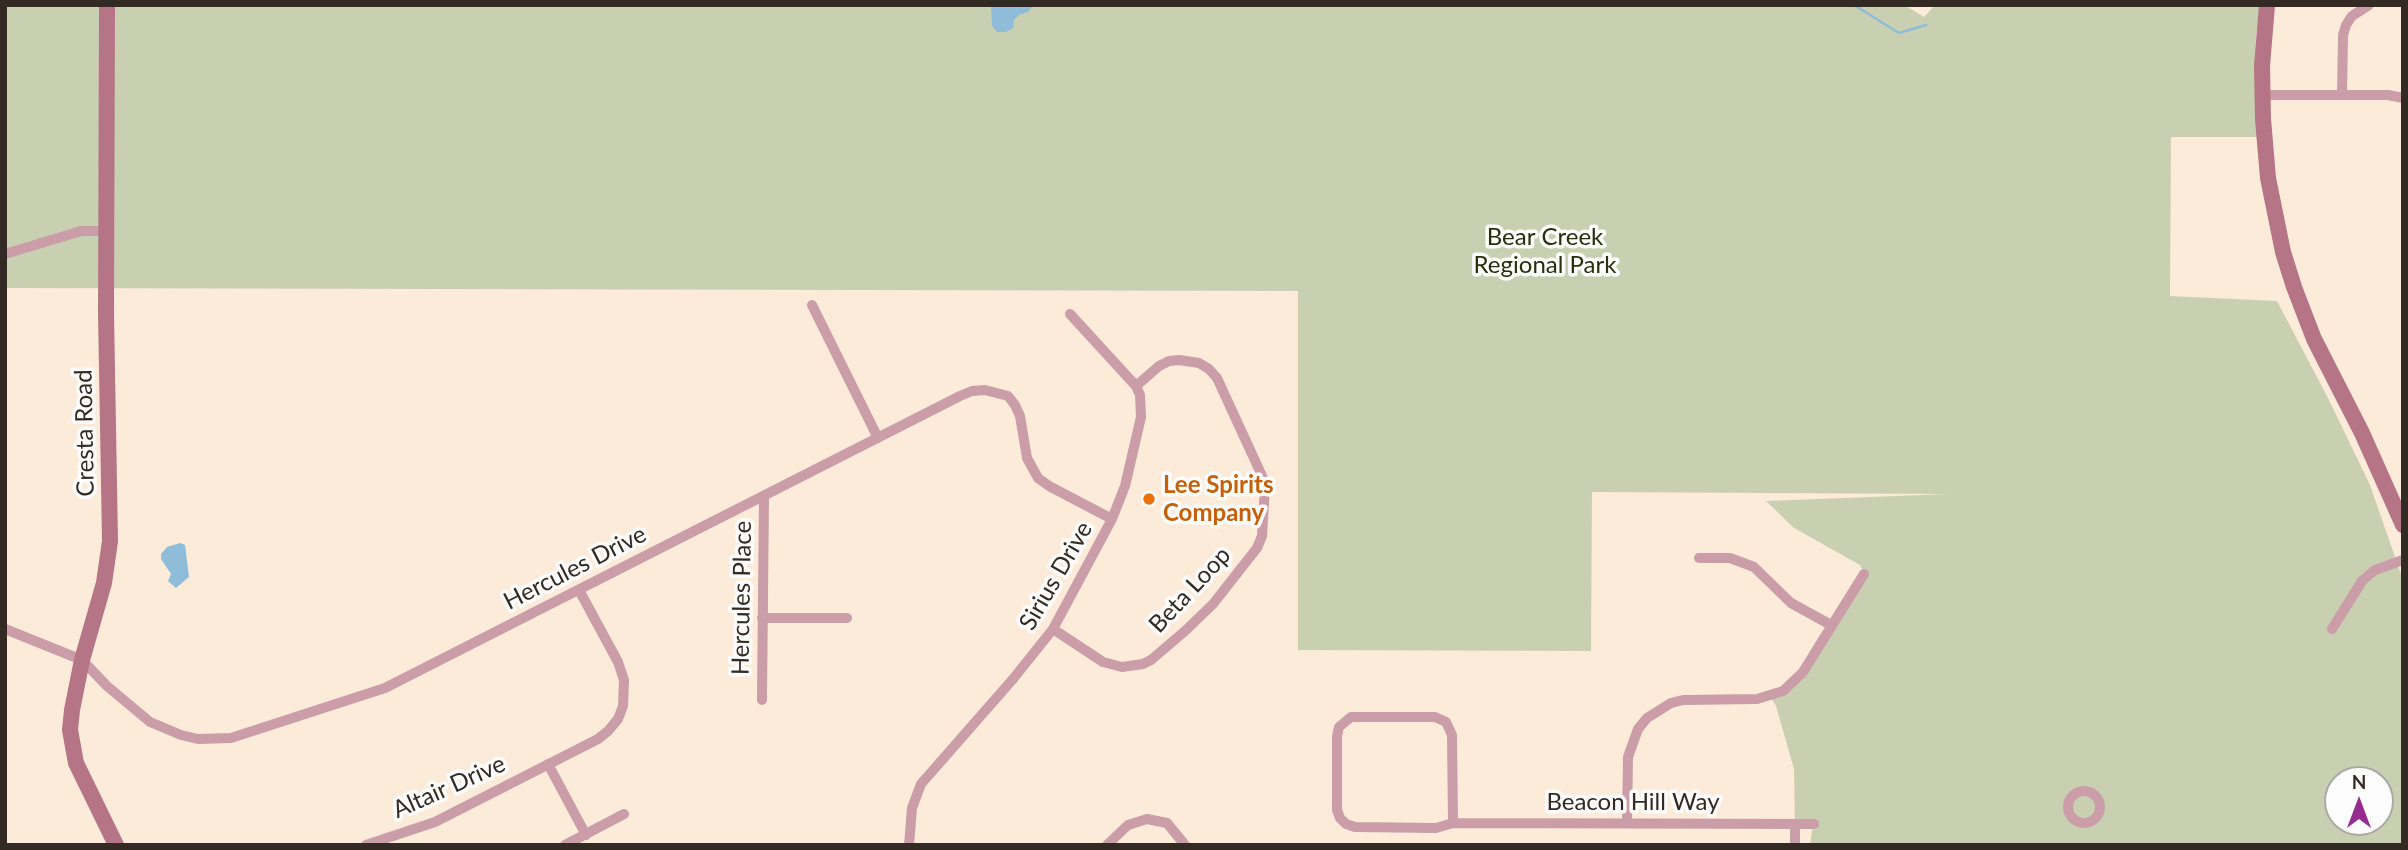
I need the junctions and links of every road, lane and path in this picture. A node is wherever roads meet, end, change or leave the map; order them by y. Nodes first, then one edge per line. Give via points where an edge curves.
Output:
1 (107, 5) edge
2 (2267, 5) edge
3 (2369, 5) edge
4 (2262, 94) junction
5 (2342, 95) junction
6 (2403, 98) edge
7 (106, 230) junction
8 (5, 254) edge
9 (812, 304) dead end
10 (1070, 314) dead end
11 (1136, 386) junction
12 (878, 438) junction
13 (764, 496) junction
14 (1112, 519) junction
15 (2403, 525) edge
16 (1699, 558) dead end
17 (2403, 560) edge
18 (1864, 573) dead end
19 (579, 590) junction
20 (762, 618) junction
21 (847, 618) dead end
22 (1831, 625) junction
23 (5, 629) edge
24 (1053, 629) junction
25 (2332, 629) dead end
26 (82, 660) junction
27 (762, 700) dead end
28 (548, 764) junction
29 (624, 814) dead end
30 (1627, 822) junction
31 (1453, 823) junction
32 (1795, 824) junction
33 (1814, 824) dead end
34 (586, 835) junction
35 (116, 845) edge
36 (366, 845) edge
37 (565, 845) edge
38 (909, 845) edge
39 (1107, 845) edge
40 (1185, 845) edge
41 (1795, 845) edge

1 - 7 main road, Cresta Road
2 - 4 main road
3 - 5 street via 2352,16 2343,35
4 - 5 street
4 - 15 main road via 2268,177 2294,287
5 - 6 street
7 - 8 street via 81,231
7 - 26 main road, Cresta Road via 110,541 104,583
9 - 12 street
10 - 11 street
11 - 14 street, Sirius Drive via 1140,417 1125,486
11 - 24 street, Beta Loop via 1169,361 1189,360 1217,378 1263,478 1262,536 1213,604 1143,664 1122,667 1103,662
12 - 13 street, Hercules Drive
12 - 14 street, Hercules Drive via 972,391 1008,396 1020,416 1027,458 1038,478
13 - 19 street, Hercules Drive
13 - 20 street, Hercules Place
14 - 24 street, Sirius Drive
16 - 22 street via 1730,558 1754,567 1791,603
17 - 25 street via 2375,570 2362,581
18 - 22 street
19 - 26 street, Hercules Drive via 384,688 231,738 198,739 150,722
19 - 28 street, Altair Drive via 618,662 625,694 618,719 608,732
20 - 21 street
20 - 27 street, Hercules Place
22 - 30 street via 1802,672 1783,691 1757,699 1683,700 1647,718 1628,757
23 - 26 street, Hercules Drive
24 - 38 street, Sirius Drive via 921,784 912,808
26 - 35 main road, Cresta Road via 72,710 72,745
28 - 34 street
28 - 36 street, Altair Drive via 435,822
29 - 34 street
30 - 31 street, Beacon Hill Way
30 - 32 street, Beacon Hill Way
31 - 31 street, Beacon Hill Way via 1436,828 1346,824 1337,810 1337,736 1343,721 1434,717 1446,722 1452,735
32 - 33 street, Beacon Hill Way
32 - 41 street
34 - 37 street
39 - 40 street via 1128,825 1158,819

